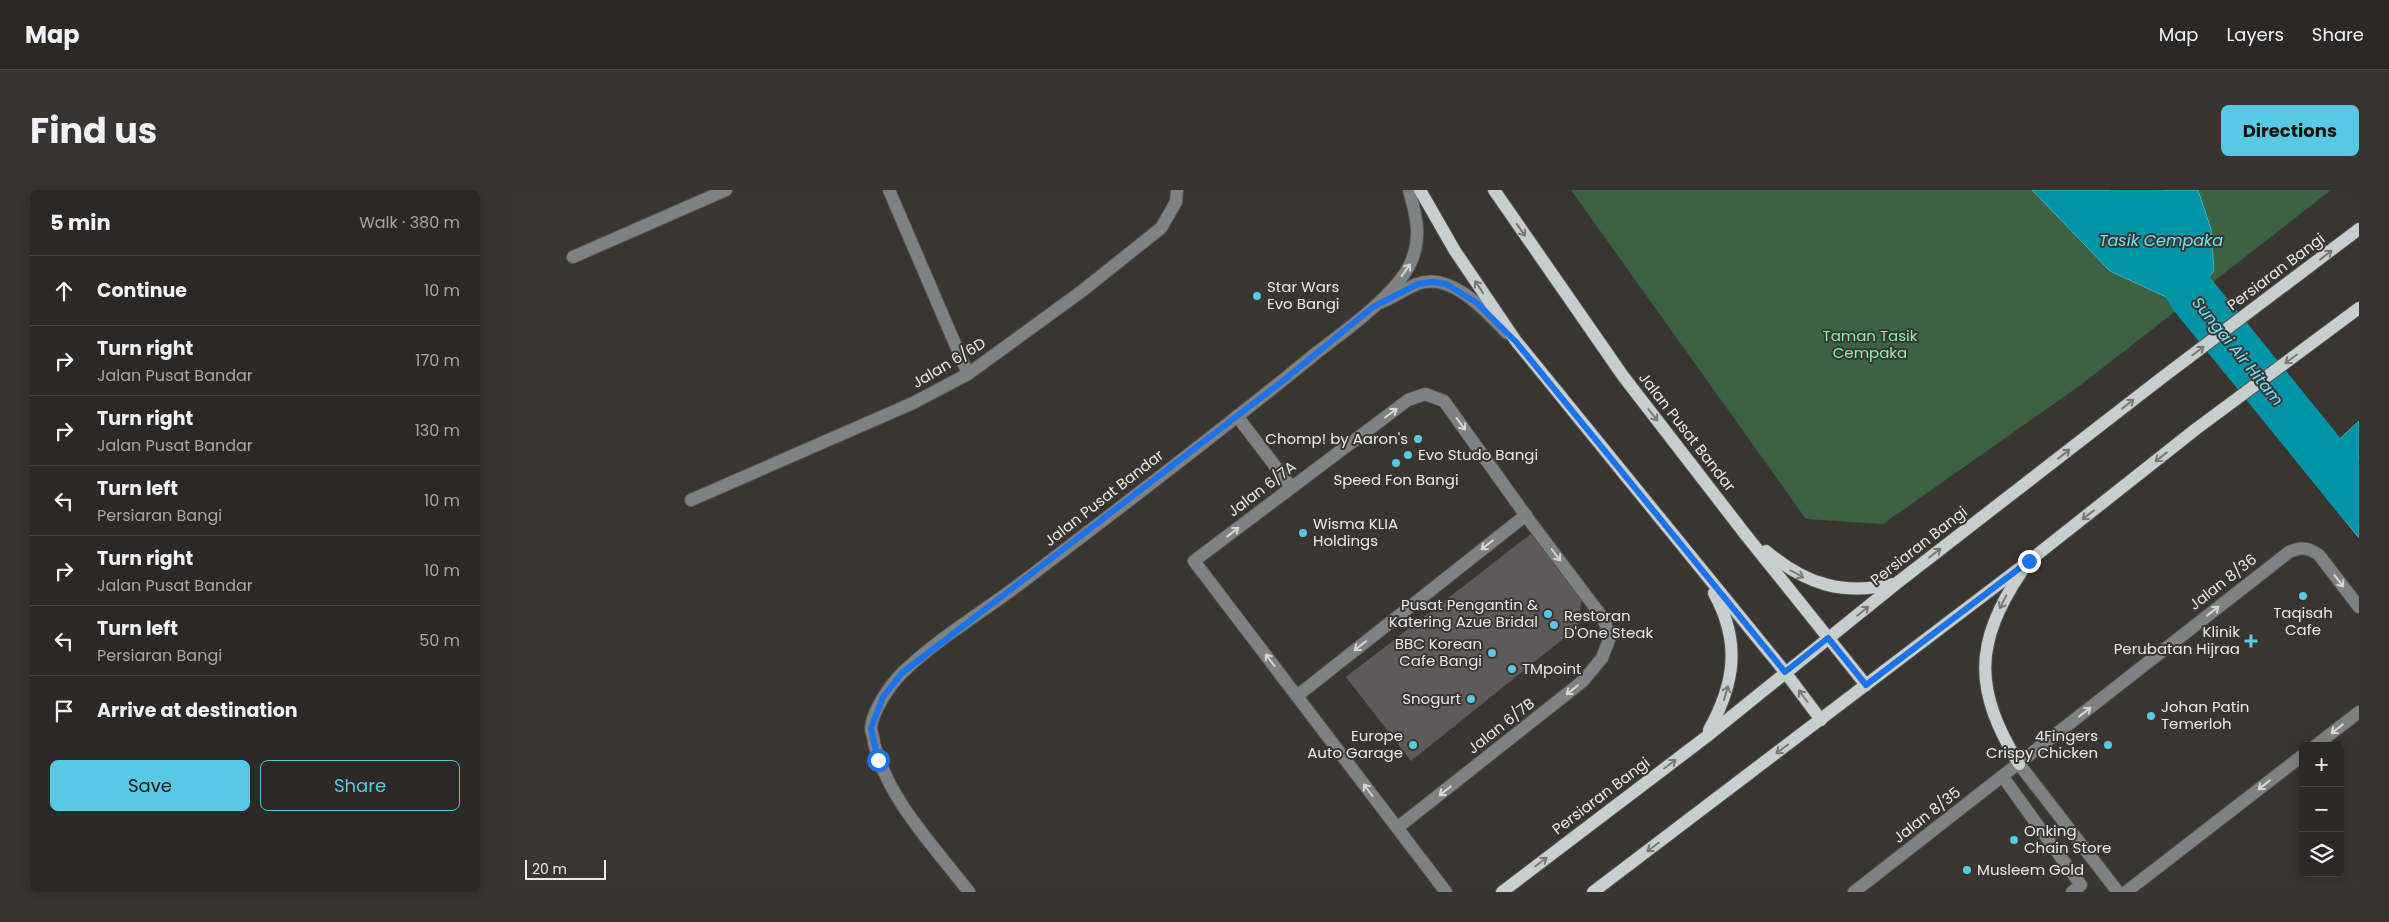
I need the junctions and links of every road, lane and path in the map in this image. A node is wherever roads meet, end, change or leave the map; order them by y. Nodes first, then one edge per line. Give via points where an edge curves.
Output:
1 (726, 190) edge
2 (889, 190) edge
3 (1177, 190) edge
4 (1409, 190) edge
5 (1420, 190) edge
6 (1494, 190) edge
7 (2359, 229) edge
8 (573, 257) dead end
9 (1373, 307) junction
10 (2359, 308) edge
11 (1516, 342) junction
12 (968, 374) junction
13 (1237, 416) junction
14 (1291, 487) junction
15 (692, 500) dead end
16 (1526, 515) junction
17 (1745, 534) junction
18 (2029, 561) junction
19 (1701, 569) junction
20 (1897, 583) junction
21 (2359, 607) edge
22 (1828, 638) junction
23 (1785, 672) junction
24 (1866, 685) junction
25 (1297, 696) junction
26 (2359, 712) edge
27 (1821, 720) junction
28 (1706, 737) junction
29 (2320, 742) edge
30 (2299, 758) edge
31 (2019, 764) junction
32 (2003, 777) junction
33 (1397, 828) junction
34 (969, 892) edge
35 (1446, 892) edge
36 (1502, 892) edge
37 (1594, 892) edge
38 (1854, 892) edge
39 (2072, 892) edge
40 (2118, 892) edge
41 (2126, 892) edge

1 - 8 street
2 - 12 street
3 - 12 street, Jalan 6/6D via 1176,202 1161,228 1082,291
9 -> 4 street, Jalan Pusat Bandar via 1410,265 1416,249 1419,238
11 -> 5 main road, Jalan Pusat Bandar via 1455,251
6 -> 17 main road, Jalan Pusat Bandar via 1623,376
20 -> 7 main road, Persiaran Bangi
9 - 11 street, Jalan Pusat Bandar via 1418,284 1446,284 1477,303
9 - 13 street, Jalan Pusat Bandar
10 -> 18 main road via 2196,429
11 - 19 main road, Jalan Pusat Bandar
12 - 15 street, Jalan 6/6D via 913,403
13 - 14 street
13 - 34 street, Jalan Pusat Bandar via 902,673 883,697 871,728 878,760 894,794
14 -> 16 street, Jalan 6/7A via 1408,400 1425,394 1444,401
25 -> 14 street, Jalan 6/7A via 1194,561
16 -> 25 street
16 -> 33 street, Jalan 6/7B via 1603,618 1610,637 1602,658 1583,681
17 -> 20 main road via 1788,568 1816,582 1858,590
17 - 22 main road, Jalan Pusat Bandar
18 - 24 main road
18 -> 31 main road via 2000,609 1986,649 1987,696
19 - 23 main road, Jalan Pusat Bandar
28 -> 19 main road via 1725,697 1732,654 1727,622
22 -> 20 main road, Persiaran Bangi
31 -> 21 street, Jalan 8/36 via 2289,552 2300,547 2319,555
22 - 23 main road, Persiaran Bangi
22 - 24 main road, Jalan Pusat Bandar
27 -> 23 main road, Jalan Pusat Bandar
23 - 28 main road, Persiaran Bangi
24 - 27 main road
33 -> 25 street
26 -> 29 street
27 -> 37 main road
36 -> 28 main road, Persiaran Bangi
30 -> 41 street
31 - 32 street, Jalan 8/35
31 - 40 street
32 - 38 street, Jalan 8/35
32 - 39 street via 2081,884
33 - 35 street

